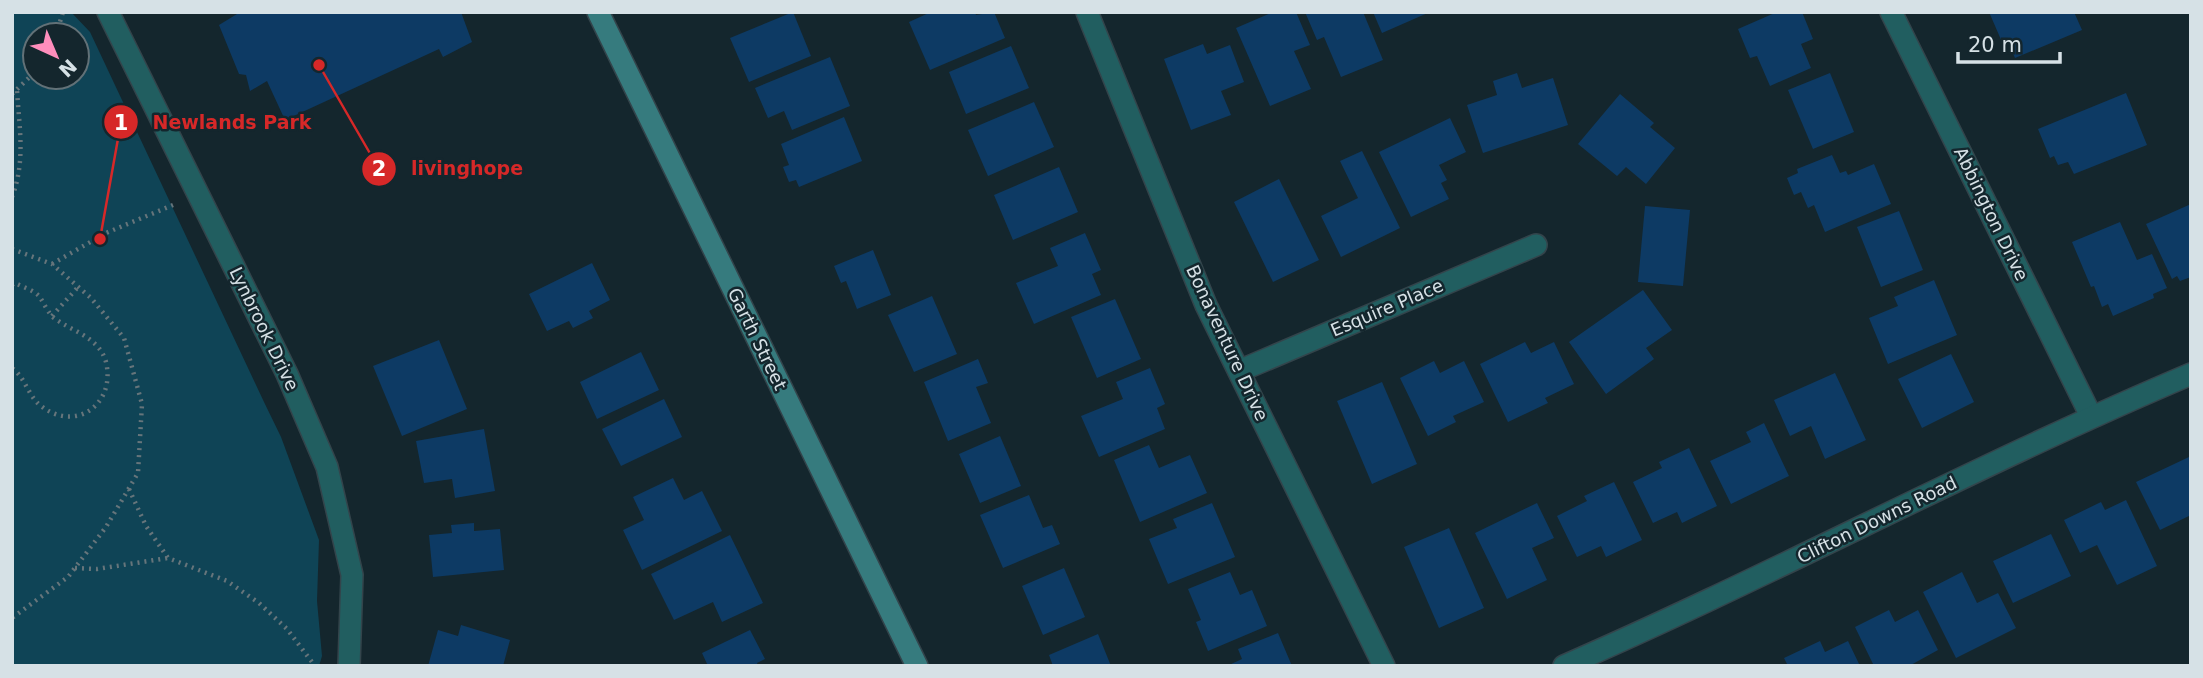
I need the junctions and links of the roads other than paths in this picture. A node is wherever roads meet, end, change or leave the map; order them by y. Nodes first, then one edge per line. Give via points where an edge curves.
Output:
1 (108, 12) edge
2 (598, 12) edge
3 (1087, 12) edge
4 (1891, 12) edge
5 (1536, 245) dead end
6 (1239, 371) junction
7 (2191, 374) edge
8 (2091, 416) junction
9 (349, 666) edge
10 (917, 666) edge
11 (1384, 666) edge
12 (1564, 666) edge

1 - 9 street, Lynbrook Drive via 290,381 327,467 352,575
2 - 10 main road, Garth Street
3 - 6 street, Bonaventure Drive via 1206,305
4 - 8 street, Abbington Drive
5 - 6 street, Esquire Place
6 - 11 street, Bonaventure Drive
7 - 8 street, Clifton Downs Road
8 - 12 street, Clifton Downs Road

